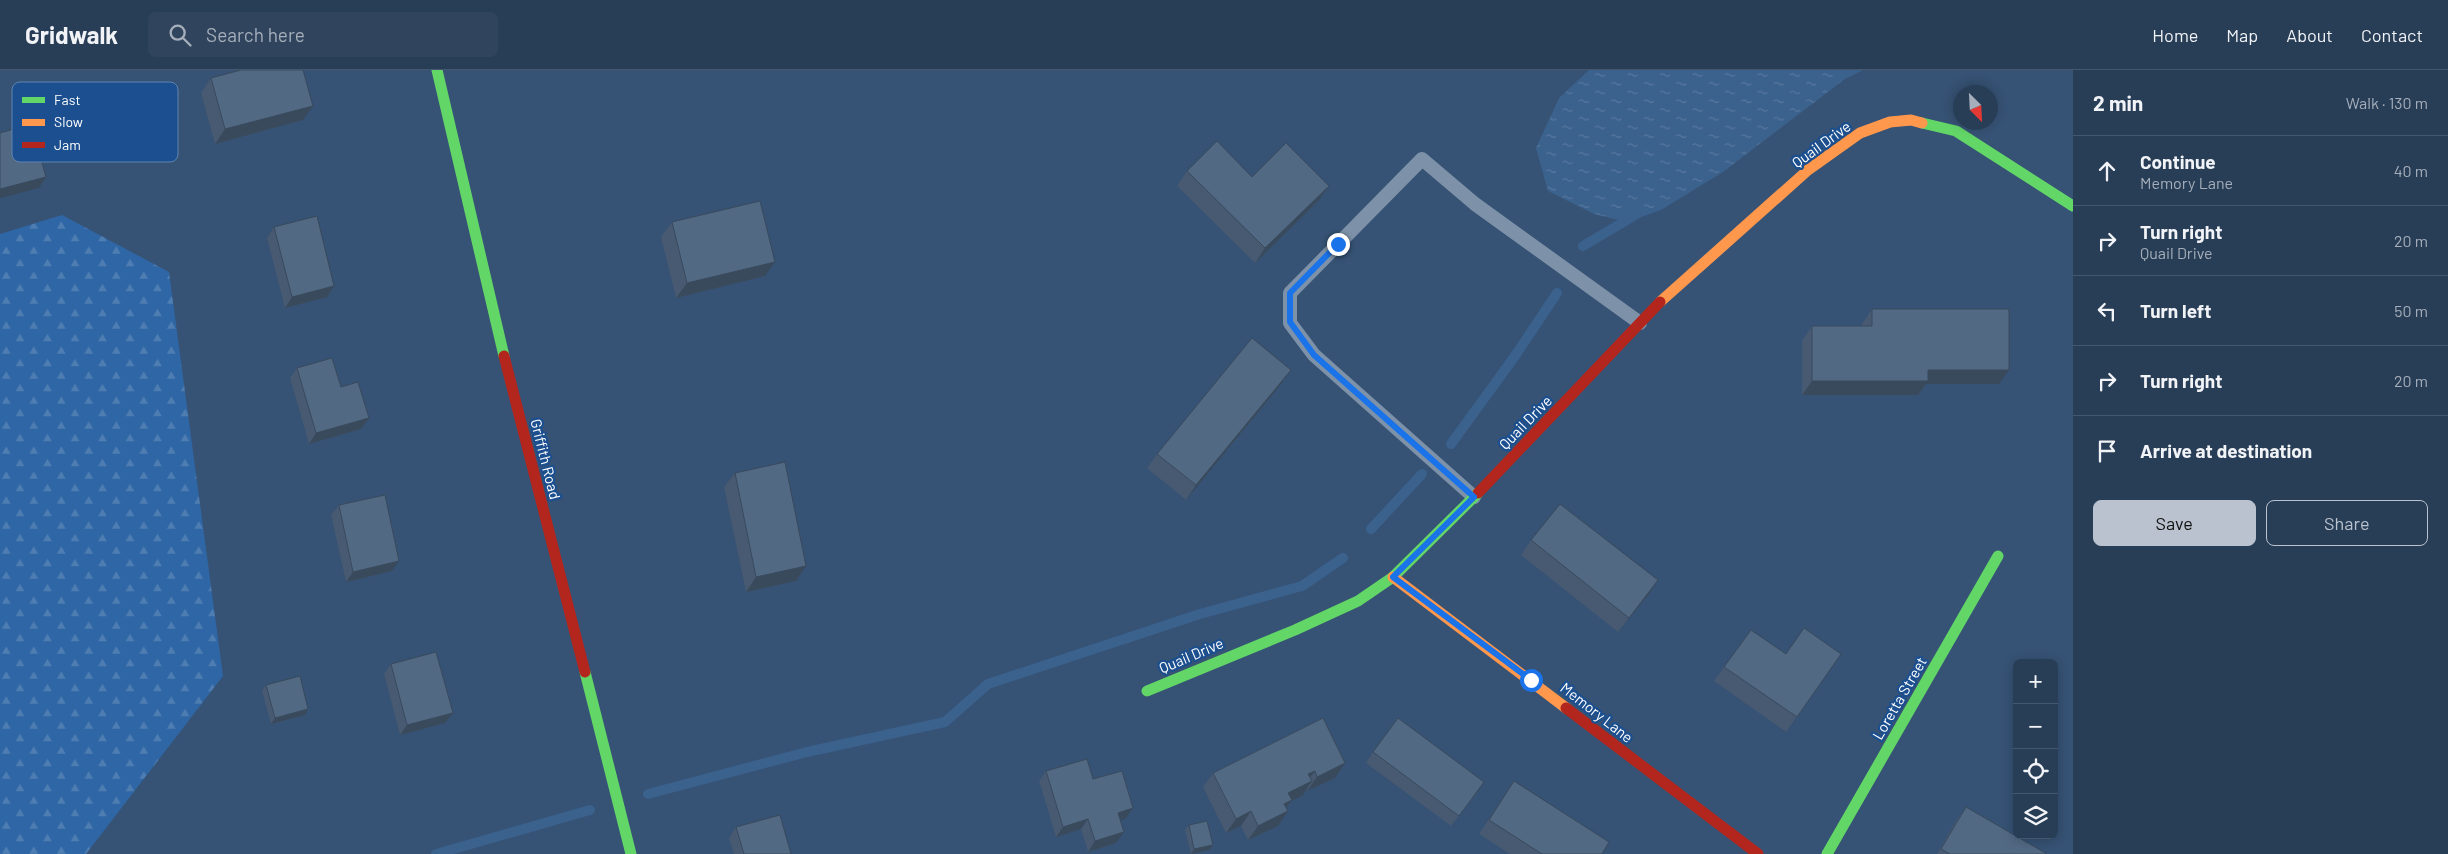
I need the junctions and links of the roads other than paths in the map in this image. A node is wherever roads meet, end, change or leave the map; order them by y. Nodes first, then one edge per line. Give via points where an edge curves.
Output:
1 (437, 70) edge
2 (2073, 206) edge
3 (1640, 323) junction
4 (1474, 497) junction
5 (1998, 556) dead end
6 (1393, 577) junction
7 (1147, 691) dead end
8 (631, 854) edge
9 (1758, 854) edge
10 (1826, 854) edge

1 - 8 street, Griffith Road via 504,355
2 - 3 street, Quail Drive via 1956,131 1912,120 1890,122 1860,133 1833,150 1664,298
3 - 4 street, Quail Drive
3 - 4 lane via 1482,209 1422,159 1290,293 1290,322 1314,355
4 - 6 street, Quail Drive
5 - 10 street, Loretta Street
6 - 7 street, Quail Drive via 1358,600 1322,617
6 - 9 street, Memory Lane

